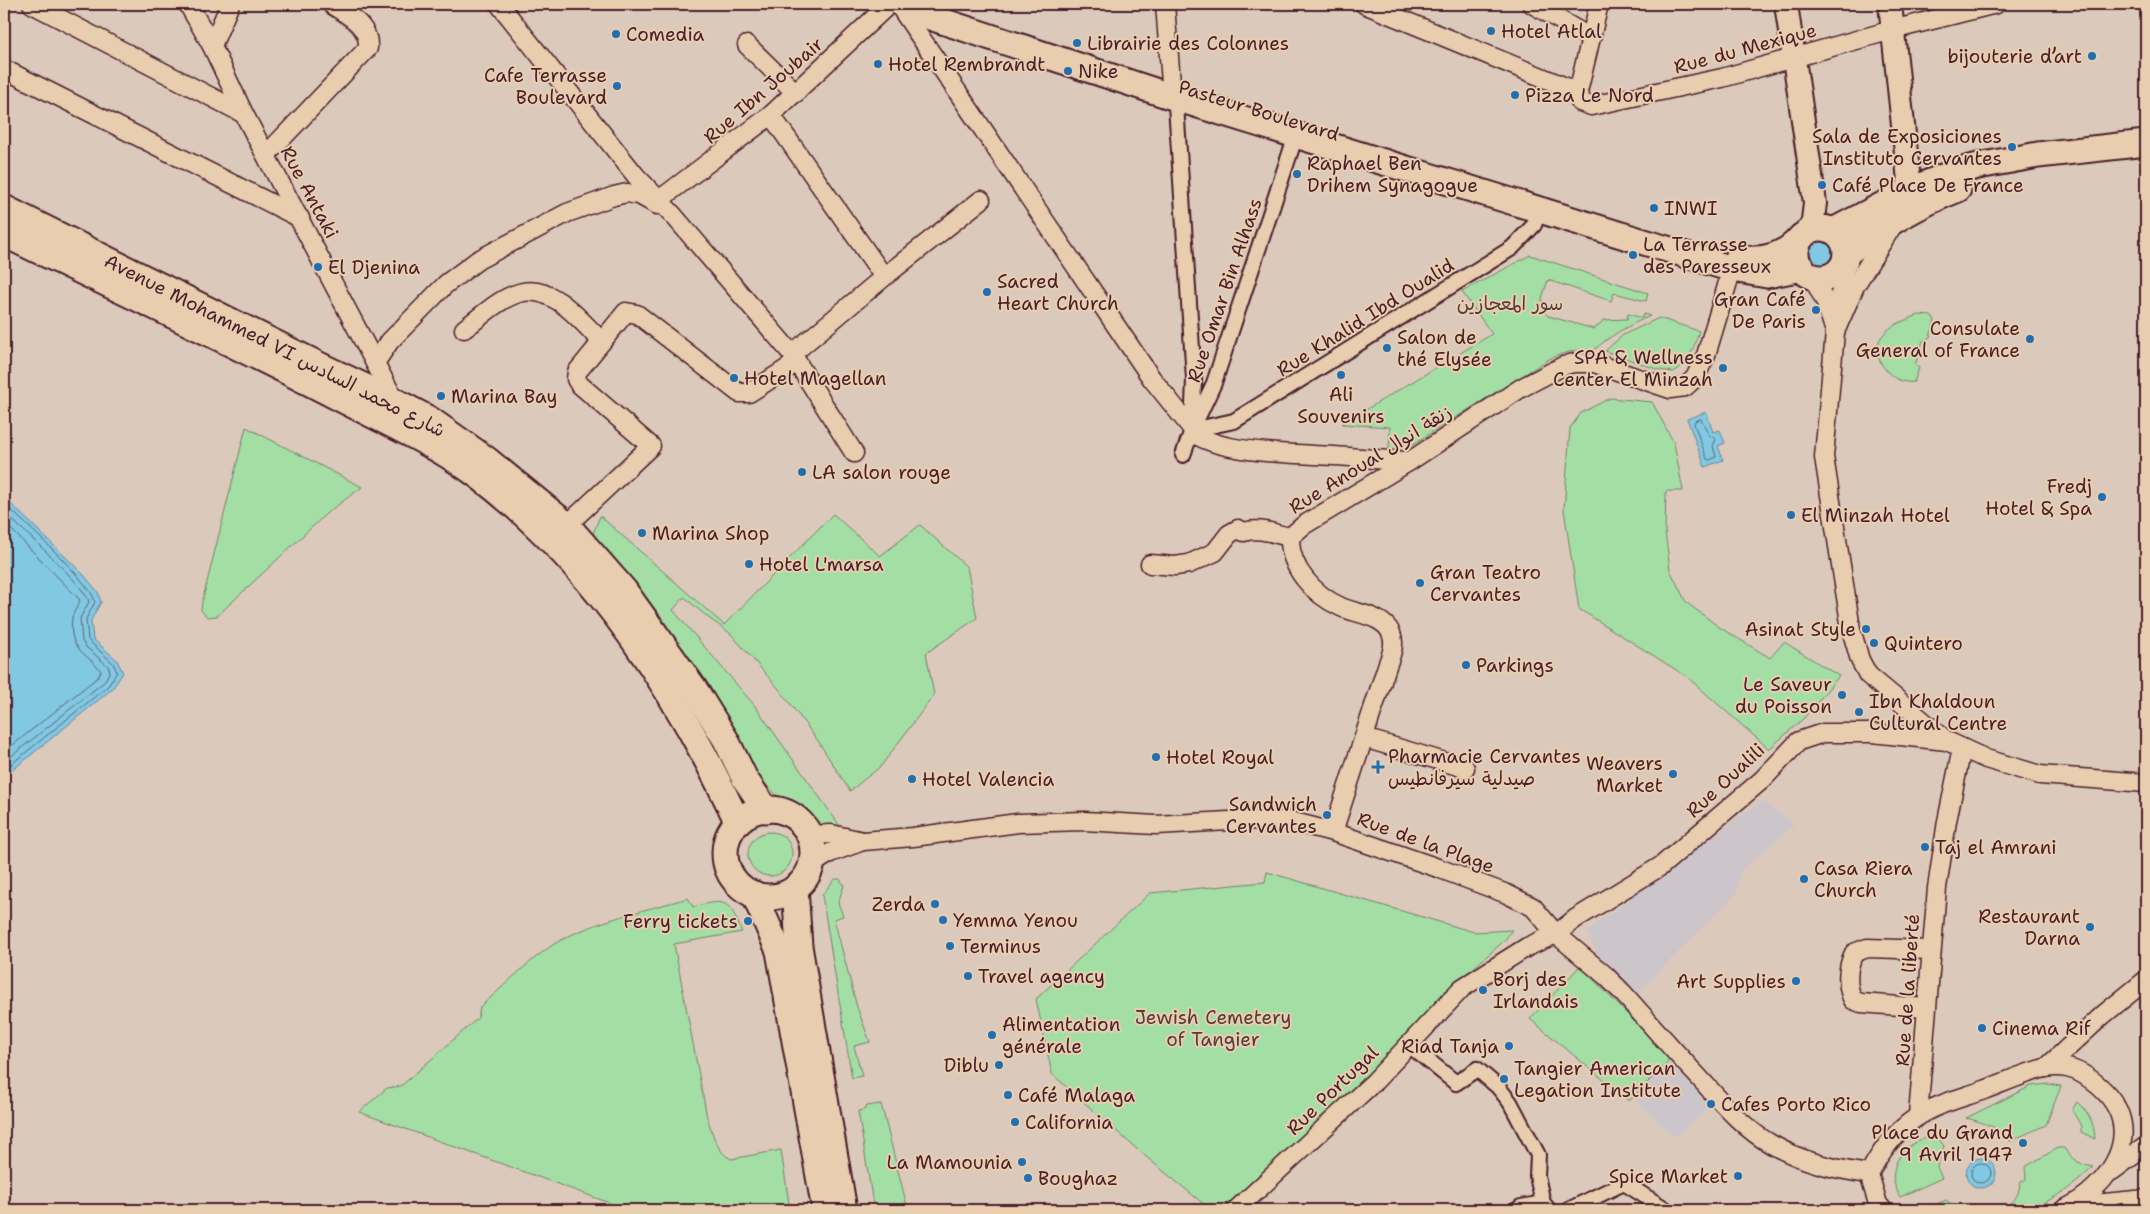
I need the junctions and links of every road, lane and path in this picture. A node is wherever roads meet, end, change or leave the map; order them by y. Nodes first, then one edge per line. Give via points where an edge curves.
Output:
1 (32, 4) edge
2 (188, 4) edge
3 (230, 4) edge
4 (331, 4) edge
5 (500, 4) edge
6 (886, 4) edge
7 (898, 4) edge
8 (902, 4) edge
9 (933, 4) edge
10 (1165, 4) edge
11 (1364, 4) edge
12 (1532, 4) edge
13 (1599, 4) edge
14 (1786, 4) edge
15 (1890, 4) edge
16 (1996, 4) edge
17 (1892, 30) junction
18 (1591, 38) junction
19 (747, 45) dead end
20 (212, 46) junction
21 (1794, 58) junction
22 (4, 69) edge
23 (1579, 88) junction
24 (796, 93) junction
25 (1174, 94) junction
26 (244, 114) junction
27 (771, 115) junction
28 (1296, 135) junction
29 (2146, 143) edge
30 (267, 154) junction
31 (2146, 154) edge
32 (1910, 190) junction
33 (659, 200) junction
34 (981, 200) dead end
35 (4, 208) edge
36 (1539, 210) junction
37 (674, 216) junction
38 (1898, 217) junction
39 (300, 218) junction
40 (1815, 232) junction
41 (4, 234) edge
42 (1845, 258) junction
43 (1741, 271) junction
44 (1807, 272) junction
45 (884, 277) junction
46 (464, 329) dead end
47 (1835, 332) junction
48 (601, 341) junction
49 (794, 358) junction
50 (375, 363) junction
51 (395, 401) junction
52 (1192, 430) junction
53 (854, 453) dead end
54 (1183, 455) dead end
55 (1410, 461) junction
56 (567, 524) junction
57 (1290, 536) junction
58 (1150, 564) dead end
59 (1364, 738) junction
60 (1955, 745) junction
61 (1465, 768) dead end
62 (2146, 783) edge
63 (766, 810) junction
64 (738, 823) junction
65 (1333, 832) junction
66 (809, 835) junction
67 (863, 841) junction
68 (812, 865) junction
69 (795, 888) junction
70 (754, 894) junction
71 (1556, 934) junction
72 (1931, 950) junction
73 (2146, 980) edge
74 (1926, 1008) junction
75 (1414, 1049) dead end
76 (2046, 1068) junction
77 (1918, 1116) junction
78 (2146, 1146) edge
79 (2110, 1172) junction
80 (1869, 1174) junction
81 (2146, 1199) edge
82 (2082, 1201) junction
83 (1546, 1206) edge
84 (824, 1210) edge
85 (844, 1210) edge
86 (1236, 1210) edge
87 (1517, 1210) edge
88 (1568, 1210) edge
89 (1667, 1210) edge
90 (1883, 1210) edge
91 (2064, 1210) edge

1 - 26 street
2 - 20 street, Rue Antaki
3 - 20 street
4 - 30 street via 362,26 368,37 368,48
5 - 33 street via 630,169
6 - 24 street, Rue Ibn Joubair
7 - 52 street via 1152,380
8 - 28 main road via 942,22
9 - 25 main road, Pasteur Boulevard
10 - 25 street
11 - 23 street
12 - 18 street
13 - 18 street
14 - 21 street
15 - 17 street
16 - 17 street, Rue du Mexique
17 - 21 street, Rue du Mexique
17 - 32 street
18 - 23 street
19 - 24 street
20 - 26 street, Rue Antaki
21 - 23 street, Rue du Mexique via 1606,104 1584,104 1578,98
21 - 40 street via 1815,203
22 - 39 street
24 - 27 street, Rue Ibn Joubair
25 - 40 main road, Pasteur Boulevard via 1722,255 1749,260 1771,257
25 - 52 street via 1194,379
26 - 30 street, Rue Antaki
27 - 33 street, Rue Ibn Joubair
27 - 45 street
28 - 36 main road
28 - 52 street, Rue Omar Bin Alhass via 1214,383
29 - 32 main road, Pasteur Boulevard via 2038,155 1978,166
30 - 39 street, Rue Antaki
31 - 38 main road via 2061,164 1990,178 1940,196
32 - 38 main road
32 - 40 main road, Pasteur Boulevard
33 - 37 street
34 - 45 street
35 - 51 main road, Avenue Mohammed VI شارع محمد السادس
36 - 43 main road
36 - 52 street, Rue Khalid Ibd Oualid via 1534,225 1512,248 1234,421
37 - 49 street
37 - 50 street via 639,195 627,194 567,213 458,273 390,341
38 - 42 main road via 1868,237
38 - 47 street via 1868,264
39 - 50 street, Rue Antaki
40 - 42 main road via 1843,240
40 - 44 main road via 1796,250 1796,256
41 - 64 main road, Avenue Mohammed VI شارع محمد السادس via 285,370 404,432 480,478 569,559 604,599 686,721
42 - 44 main road via 1838,271 1828,276
42 - 47 street
43 - 44 main road
43 - 55 street, Rue Anoual زنقة انوال via 1695,378 1685,386 1670,389 1594,363 1573,363 1521,388
44 - 47 street via 1826,303
45 - 49 street
46 - 48 street via 500,302 520,292 542,293 562,302
47 - 60 street via 1824,457 1856,650 1863,668 1872,678
48 - 49 street via 626,312 633,312 734,390 744,394
48 - 56 street via 577,372 576,380 651,446
49 - 53 street
50 - 51 street, Rue Antaki
51 - 56 main road, Avenue Mohammed VI شارع محمد السادس via 450,433
52 - 54 street, Rue Omar Bin Alhass
52 - 55 street via 1206,441 1226,446
55 - 57 street, Rue Anoual زنقة انوال
56 - 63 main road, Avenue Mohammed VI شارع محمد السادس via 644,615 694,688
57 - 58 street via 1238,529 1229,534 1215,552 1189,564
57 - 59 street, Rue Anoual زنقة انوال via 1296,565 1310,586 1323,598 1383,623 1390,631 1393,647
59 - 61 street
59 - 65 street, Rue Anoual زنقة انوال
60 - 62 street via 2040,775
60 - 71 street, Rue Oualili via 1872,733 1823,733 1799,741 1762,779 1673,857
60 - 72 street, Rue de la liberté
63 - 64 main road via 751,814
63 - 66 main road via 792,816
64 - 70 main road via 726,844 726,859 735,880
65 - 67 street, Rue de la Plage via 1290,821 1156,825 1075,821 1018,823
65 - 71 street, Rue de la Plage via 1506,894 1533,907
66 - 67 street via 831,834
66 - 68 main road
67 - 68 street via 830,853
68 - 69 main road
69 - 70 main road via 780,896
69 - 85 main road via 799,946
70 - 84 main road via 780,951
71 - 80 street, Rue de la Plage via 1606,976 1747,1128 1802,1160
71 - 86 street, Rue Portugal via 1528,947 1462,988 1375,1081
72 - 74 street, Rue de la liberté
72 - 74 street via 1867,948 1854,952 1849,966 1848,986 1853,1000
73 - 76 street
74 - 77 street, Rue de la liberté
75 - 83 street via 1456,1083 1477,1069 1498,1087 1510,1102 1538,1155 1537,1176
76 - 77 street
76 - 79 street via 2068,1068 2091,1079 2114,1105 2122,1132 2117,1162
77 - 80 street via 1888,1144
78 - 79 street
79 - 82 street
80 - 90 street
81 - 82 street via 2094,1204
82 - 91 street
83 - 87 street
88 - 89 street via 1624,1183

